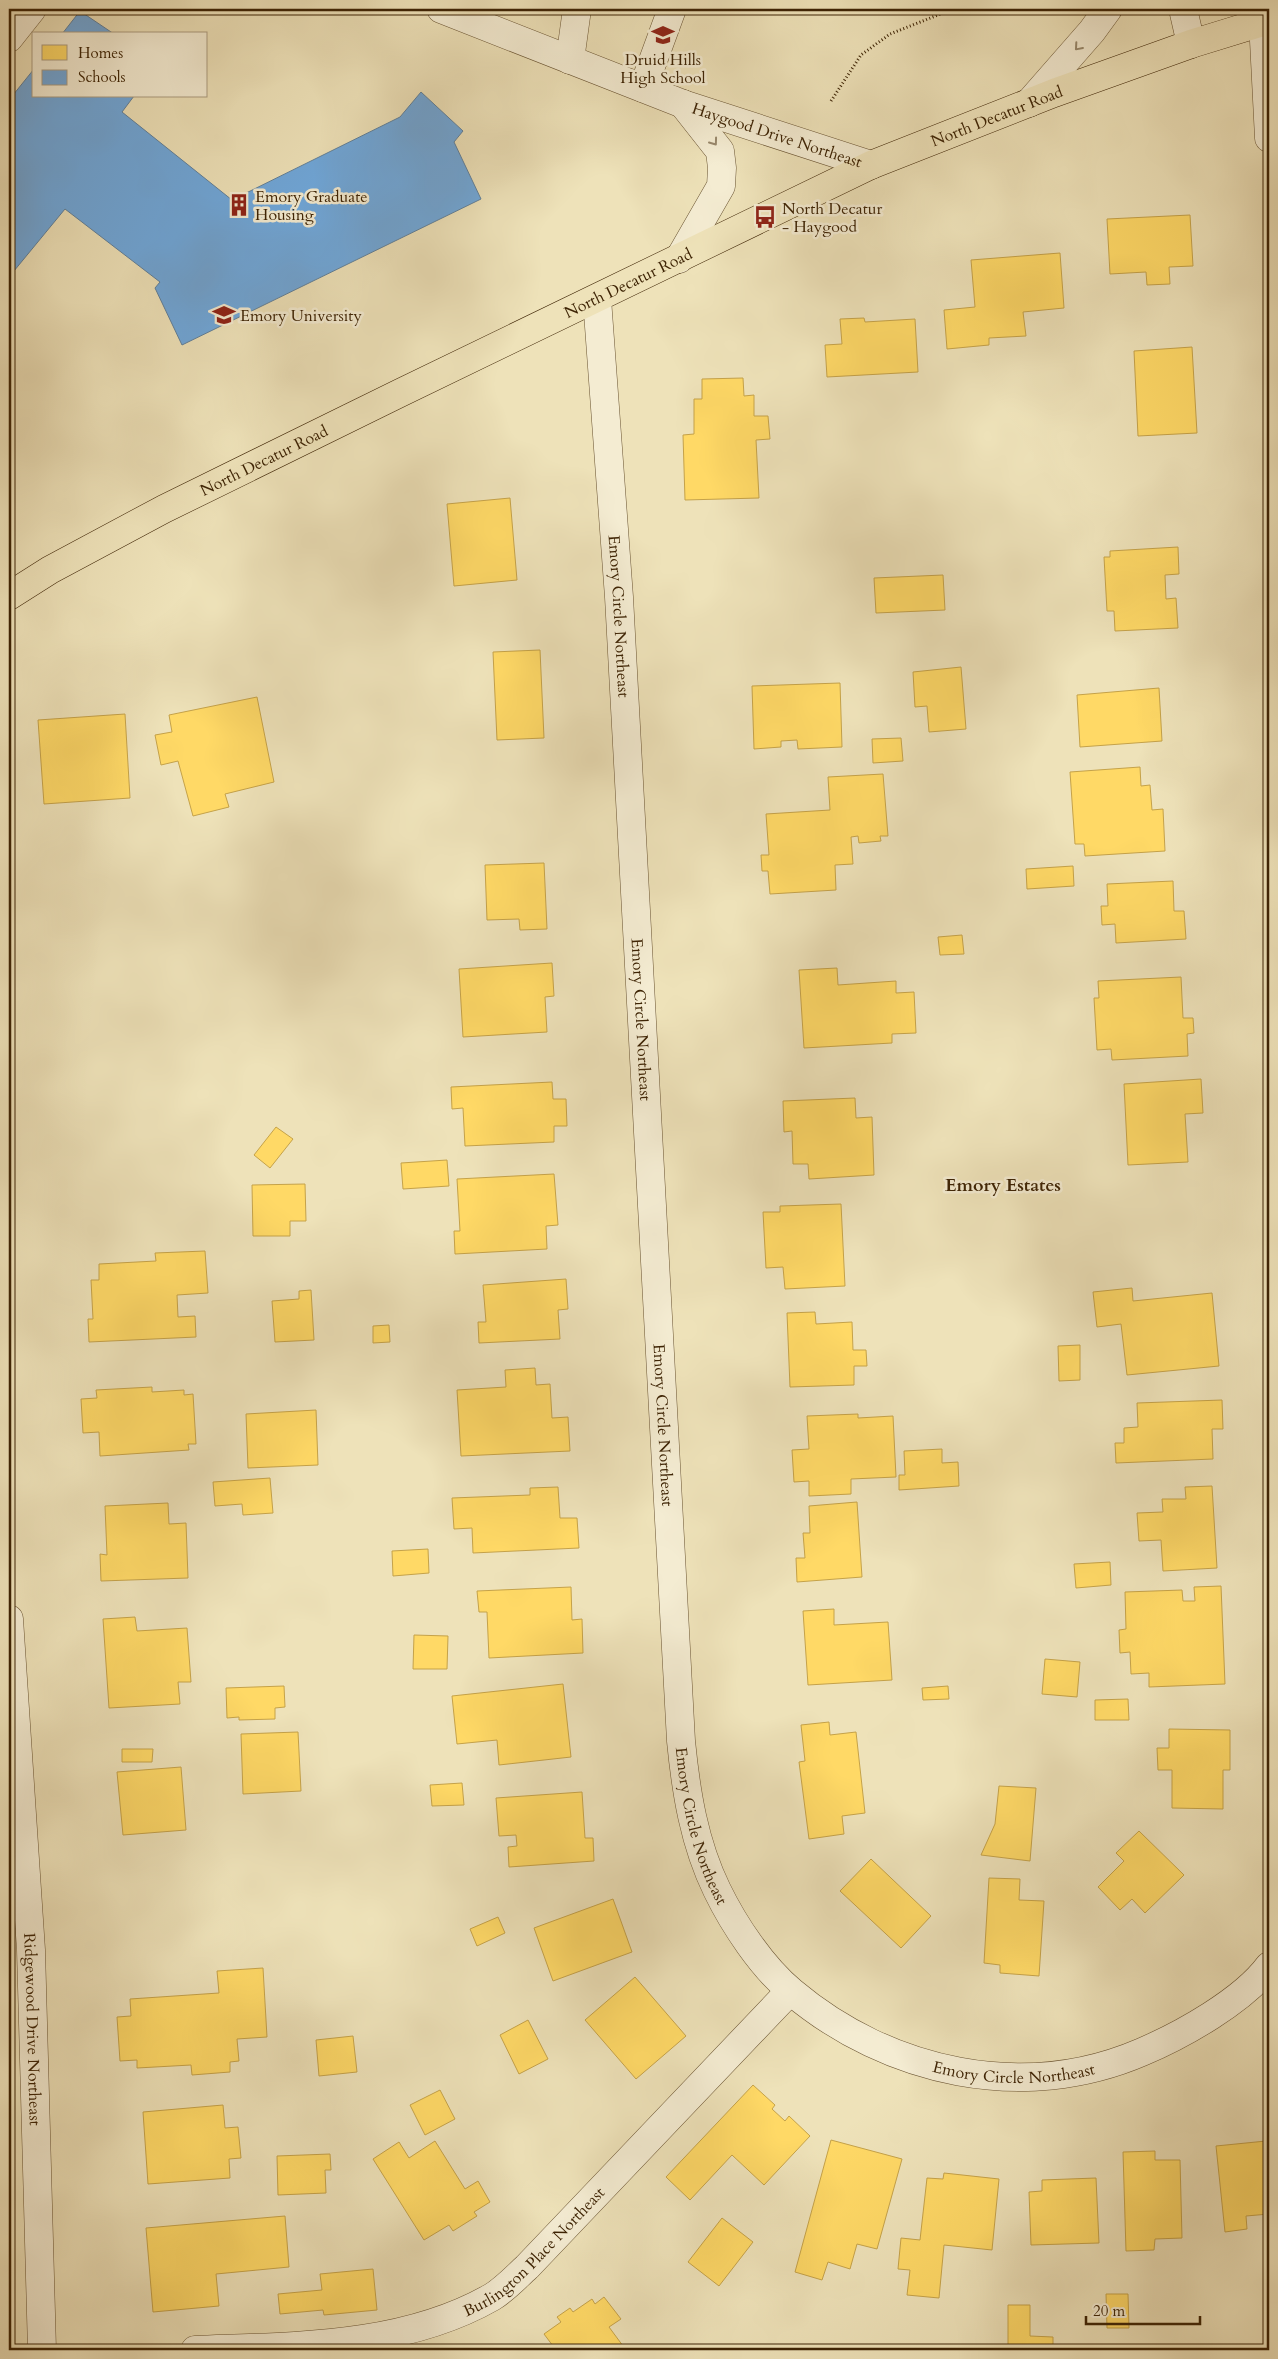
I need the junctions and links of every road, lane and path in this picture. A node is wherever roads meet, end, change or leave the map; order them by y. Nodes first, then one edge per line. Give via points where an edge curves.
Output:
1 (32, 9) edge
2 (441, 9) edge
3 (577, 9) edge
4 (672, 9) edge
5 (953, 9) edge
6 (1108, 9) edge
7 (1183, 9) edge
8 (1266, 21) edge
9 (9, 38) edge
10 (1191, 44) junction
11 (570, 60) junction
12 (643, 88) junction
13 (831, 101) dead end
14 (1029, 103) junction
15 (684, 104) junction
16 (1269, 138) edge
17 (872, 165) junction
18 (679, 259) junction
19 (596, 299) junction
20 (9, 596) edge
21 (9, 1620) edge
22 (1267, 1974) edge
23 (790, 1990) junction
24 (42, 2350) edge
25 (195, 2350) edge

1 - 9 street
2 - 11 street, Haygood Drive Northeast
3 - 11 street
4 - 12 street
5 - 13 path via 890,34 861,55
6 -> 14 street
7 - 10 street
8 - 10 main road, North Decatur Road
8 - 16 street
10 - 14 main road, North Decatur Road
11 - 12 street, Haygood Drive Northeast
12 - 15 street, Haygood Drive Northeast
14 - 17 main road, North Decatur Road
15 - 17 street, Haygood Drive Northeast
15 -> 18 street, Haygood Drive Northeast via 720,151 722,168 721,186
17 - 18 main road, North Decatur Road
18 - 19 main road, North Decatur Road
19 - 20 main road, North Decatur Road via 148,518 50,570
19 - 23 street, Emory Circle Northeast via 620,607 686,1784 696,1833 717,1890 758,1954
21 - 24 street, Ridgewood Drive Northeast via 31,1950
22 - 23 street, Emory Circle Northeast via 1215,2013 1150,2049 1095,2070 1030,2077 964,2074 892,2053 824,2016
23 - 25 street, Burlington Place Northeast via 527,2267 494,2296 457,2314 358,2340

